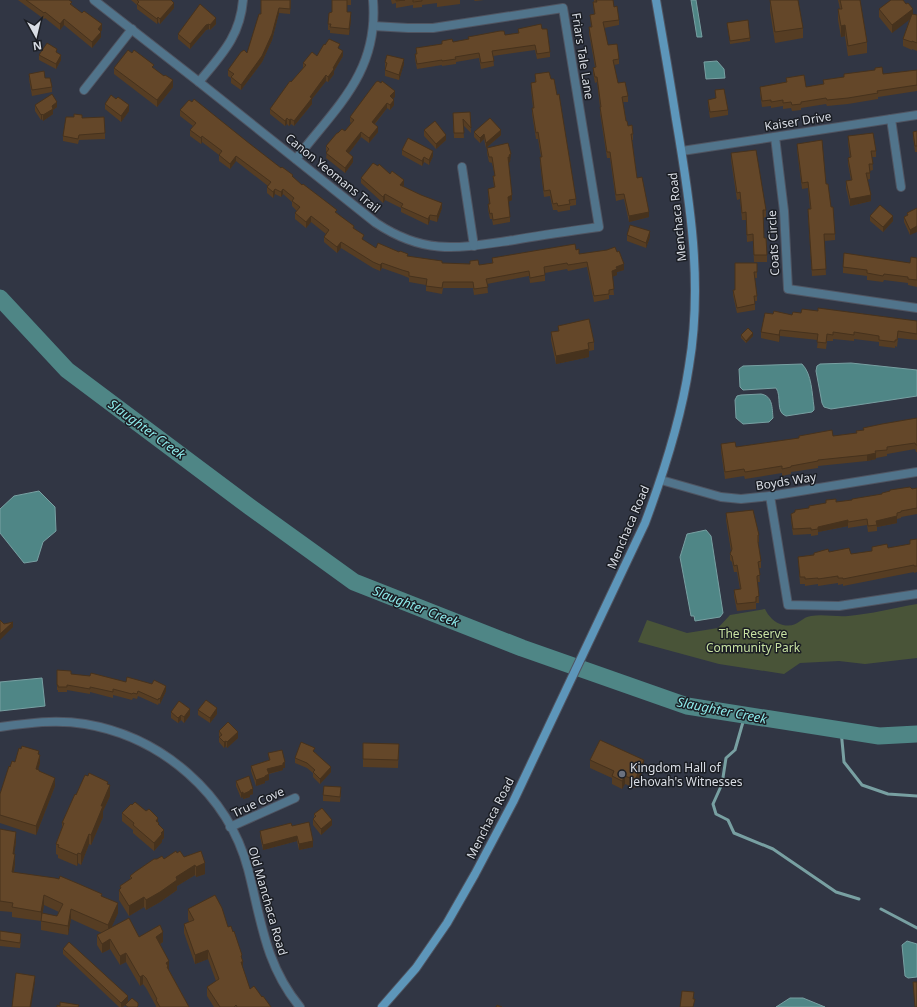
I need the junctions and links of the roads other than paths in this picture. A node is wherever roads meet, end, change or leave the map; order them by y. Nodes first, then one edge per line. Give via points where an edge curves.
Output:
1 (94, 0) edge
2 (243, 0) edge
3 (373, 0) edge
4 (656, 0) edge
5 (373, 26) junction
6 (132, 29) junction
7 (199, 82) junction
8 (84, 90) dead end
9 (917, 115) edge
10 (891, 119) junction
11 (774, 137) junction
12 (682, 151) junction
13 (296, 159) junction
14 (462, 167) dead end
15 (901, 187) dead end
16 (599, 227) joint
17 (474, 246) junction
18 (917, 308) edge
19 (917, 472) edge
20 (661, 480) junction
21 (770, 496) junction
22 (917, 594) edge
23 (0, 727) edge
24 (295, 798) dead end
25 (230, 827) junction
26 (300, 1007) edge
27 (382, 1007) edge

1 - 6 street, Canon Yeomans Trail
2 - 7 street via 238,28
3 - 5 street
4 - 12 main road, Menchaca Road
5 - 13 street via 367,57 355,82
5 - 16 street, Friars Tale Lane via 433,28 563,8
6 - 7 street, Canon Yeomans Trail
6 - 8 street
7 - 13 street, Canon Yeomans Trail
9 - 10 street, Kaiser Drive
10 - 11 street, Kaiser Drive
10 - 15 street
11 - 12 street, Kaiser Drive
11 - 18 street, Coats Circle via 784,210 788,289
12 - 20 main road, Menchaca Road via 692,223 695,307 690,365 678,422
13 - 17 street, Canon Yeomans Trail via 376,223 398,236 437,247
14 - 17 street
16 - 17 street, Canon Yeomans Trail
19 - 21 street, Boyds Way
20 - 21 street, Boyds Way via 741,500
20 - 27 main road, Menchaca Road via 644,523 552,720 475,874 447,923 416,968
21 - 22 street via 788,605 840,606
23 - 25 street, Old Manchaca Road via 36,722 69,722 104,728 139,741 172,760 188,773 212,797
24 - 25 street, True Cove
25 - 26 street, Old Manchaca Road via 248,869 261,928 272,961

